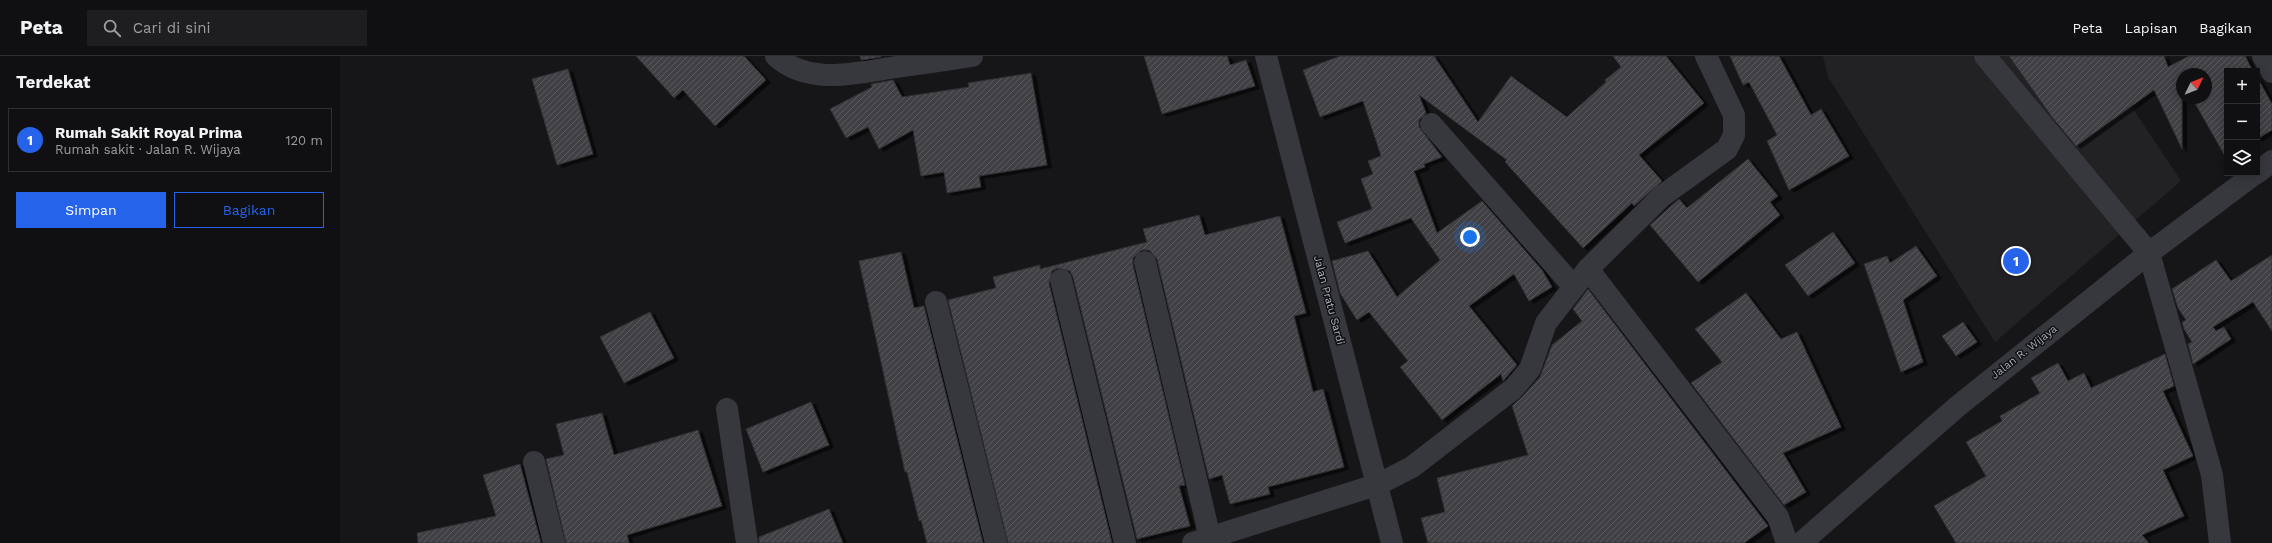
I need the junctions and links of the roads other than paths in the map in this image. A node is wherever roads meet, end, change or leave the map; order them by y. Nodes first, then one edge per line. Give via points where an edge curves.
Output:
1 (776, 56) edge
2 (972, 56) edge
3 (1266, 56) edge
4 (1706, 56) edge
5 (1985, 56) edge
6 (2263, 56) edge
7 (2272, 72) edge
8 (1431, 124) dead end
9 (2272, 161) edge
10 (2260, 171) edge
11 (2253, 176) edge
12 (2149, 254) junction
13 (1145, 262) dead end
14 (1588, 269) junction
15 (1061, 280) dead end
16 (1574, 287) junction
17 (936, 302) dead end
18 (727, 409) dead end
19 (534, 462) dead end
20 (1379, 484) junction
21 (1202, 540) edge
22 (554, 543) edge
23 (747, 543) edge
24 (996, 543) edge
25 (1125, 543) edge
26 (1392, 543) edge
27 (1787, 543) edge
28 (1801, 543) edge
29 (2220, 543) edge

1 - 2 street via 792,67 807,72 842,76
3 - 20 street, Jalan Pratu Sardi via 1298,186
4 - 14 street via 1734,115 1734,135 1727,149 1662,196
5 - 12 street
6 - 7 street
8 - 16 street
9 - 10 street, Jalan R. Wijaya
11 - 12 street, Jalan R. Wijaya
12 - 28 street, Jalan R. Wijaya via 1958,406
12 - 29 street via 2212,476
13 - 21 street
14 - 16 street
14 - 27 street via 1778,517
15 - 25 street
16 - 20 street via 1546,323 1530,369 1513,389 1412,467
17 - 24 street
18 - 23 street
19 - 22 street
20 - 21 street
20 - 26 street, Jalan Pratu Sardi

